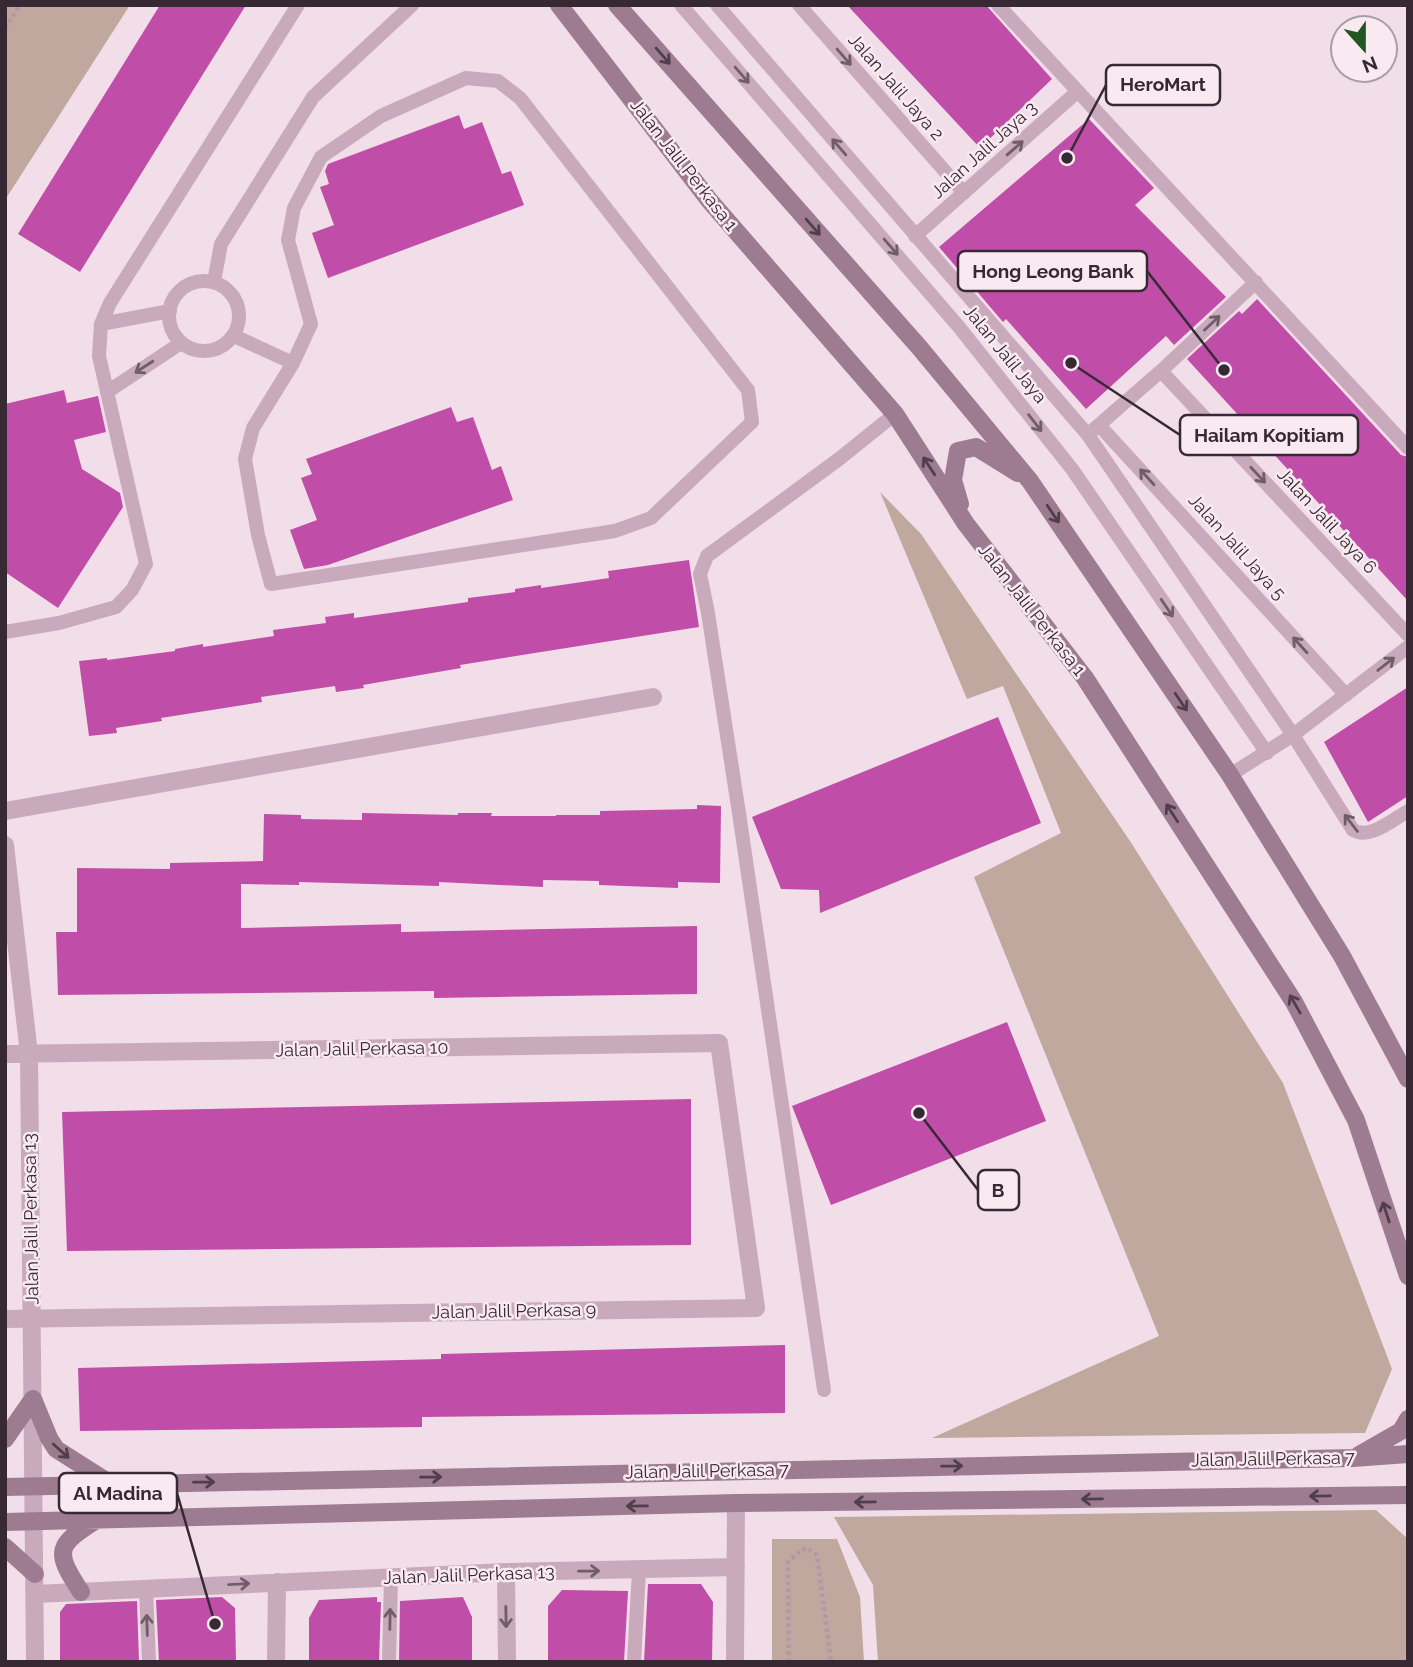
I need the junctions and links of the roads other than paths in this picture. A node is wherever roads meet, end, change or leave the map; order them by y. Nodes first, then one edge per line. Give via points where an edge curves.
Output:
1 (298, 5) edge
2 (412, 5) edge
3 (681, 5) edge
4 (717, 5) edge
5 (799, 5) edge
6 (999, 5) edge
7 (559, 7) edge
8 (621, 7) edge
9 (1077, 92) junction
10 (964, 193) junction
11 (915, 236) junction
12 (214, 282) junction
13 (1256, 282) junction
14 (170, 311) junction
15 (101, 324) junction
16 (234, 336) junction
17 (181, 343) junction
18 (293, 363) junction
19 (1161, 371) junction
20 (107, 392) junction
21 (895, 414) junction
22 (1094, 430) junction
23 (1408, 448) edge
24 (1030, 481) junction
25 (966, 524) junction
26 (5, 632) edge
27 (1408, 635) edge
28 (1408, 647) edge
29 (1346, 695) junction
30 (653, 697) dead end
31 (1293, 735) junction
32 (1267, 753) junction
33 (1230, 775) junction
34 (5, 811) edge
35 (1408, 811) edge
36 (5, 845) edge
37 (719, 1043) joint
38 (5, 1054) edge
39 (29, 1054) junction
40 (1408, 1079) edge
41 (1408, 1276) edge
42 (5, 1318) edge
43 (32, 1318) junction
44 (824, 1390) dead end
45 (33, 1399) junction
46 (1408, 1419) edge
47 (5, 1439) edge
48 (1408, 1454) edge
49 (1353, 1458) junction
50 (111, 1485) junction
51 (33, 1486) junction
52 (5, 1487) edge
53 (1388, 1495) junction
54 (1408, 1495) edge
55 (736, 1503) junction
56 (1408, 1506) edge
57 (98, 1519) junction
58 (34, 1521) junction
59 (5, 1522) edge
60 (5, 1547) edge
61 (736, 1567) junction
62 (639, 1570) junction
63 (506, 1572) junction
64 (35, 1574) junction
65 (391, 1577) junction
66 (277, 1582) junction
67 (146, 1589) junction
68 (81, 1592) junction
69 (35, 1594) junction
70 (35, 1662) edge
71 (149, 1662) edge
72 (276, 1662) edge
73 (389, 1662) edge
74 (507, 1662) edge
75 (634, 1662) edge
76 (736, 1662) edge

1 - 15 lane
2 - 12 lane via 313,97 221,244
3 -> 32 lane, Jalan Jalil Jaya via 959,327 1064,459
11 -> 4 lane
5 -> 10 lane, Jalan Jalil Jaya 2
6 - 9 lane
7 - 21 street, Jalan Jalil Perkasa 1 via 709,200
8 -> 24 street via 919,347
10 -> 9 lane, Jalan Jalil Jaya 3
9 - 13 lane
10 - 11 lane, Jalan Jalil Jaya 3
11 - 22 lane
12 - 14 lane via 202,281 180,290
12 - 16 lane via 237,304 239,326
19 -> 13 lane
13 - 23 lane
14 - 15 lane
14 - 17 lane via 170,323
15 - 20 lane via 99,356
16 - 17 lane via 215,350 203,352
16 - 18 lane
17 -> 20 lane
18 - 18 lane via 253,428 244,459 271,584 615,531 651,518 752,422 748,390 520,98 498,81 466,78 382,116 321,157 294,208 288,240 311,324
19 - 22 lane
19 -> 27 lane, Jalan Jalil Jaya 6
20 - 26 lane via 146,564 117,607
25 -> 21 street, Jalan Jalil Perkasa 1
21 - 44 lane via 707,556 699,573
29 -> 22 lane, Jalan Jalil Jaya 5
22 - 31 lane
24 - 25 street via 976,447 958,451 953,480
24 -> 33 street
41 -> 25 street, Jalan Jalil Perkasa 1 via 1356,1120 1294,1002 1085,678
29 -> 28 lane
29 - 31 lane
30 - 34 street
31 - 32 lane
35 -> 31 lane via 1371,832 1353,830
32 - 33 lane
33 - 40 street via 1342,956
36 - 39 street, Jalan Jalil Perkasa 13
37 - 39 street, Jalan Jalil Perkasa 10
37 - 43 street, Jalan Jalil Perkasa 9 via 756,1308
38 - 39 street, Jalan Jalil Perkasa 10
39 - 43 street, Jalan Jalil Perkasa 13
42 - 43 street, Jalan Jalil Perkasa 9
43 - 45 street, Jalan Jalil Perkasa 13
45 - 47 street
45 -> 50 street via 56,1449
45 - 51 street, Jalan Jalil Perkasa 13
46 - 49 street via 1401,1431
48 - 49 street, Jalan Jalil Perkasa 7
50 -> 49 street, Jalan Jalil Perkasa 7
50 - 51 street, Jalan Jalil Perkasa 7
51 - 52 street, Jalan Jalil Perkasa 7
51 - 58 street, Jalan Jalil Perkasa 13
53 - 54 street, Jalan Jalil Perkasa 7
53 -> 55 street, Jalan Jalil Perkasa 7
53 - 56 street
55 -> 57 street, Jalan Jalil Perkasa 7
55 - 61 street
57 - 58 street, Jalan Jalil Perkasa 7
57 - 68 street via 72,1536 62,1553 62,1562
58 - 59 street, Jalan Jalil Perkasa 7
58 - 64 street, Jalan Jalil Perkasa 13
60 - 64 street
61 - 62 street, Jalan Jalil Perkasa 13
61 - 76 street
63 -> 62 street, Jalan Jalil Perkasa 13
62 - 75 lane
63 - 65 street, Jalan Jalil Perkasa 13
63 -> 74 street
64 - 69 street, Jalan Jalil Perkasa 13
65 - 66 street, Jalan Jalil Perkasa 13
73 -> 65 lane
67 -> 66 street, Jalan Jalil Perkasa 13
66 - 72 street
67 - 68 street, Jalan Jalil Perkasa 13
71 -> 67 lane
68 - 69 street, Jalan Jalil Perkasa 13
69 - 70 street, Jalan Jalil Perkasa 13

